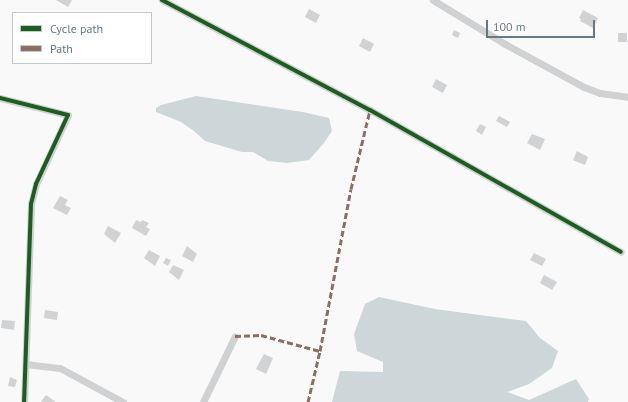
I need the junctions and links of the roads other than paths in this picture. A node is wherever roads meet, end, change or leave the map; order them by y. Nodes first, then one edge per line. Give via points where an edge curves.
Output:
1 (162, 0) edge
2 (433, 0) edge
3 (0, 98) edge
4 (628, 98) edge
5 (621, 252) dead end
6 (235, 336) dead end
7 (26, 364) junction
8 (24, 402) edge
9 (123, 402) edge
10 (202, 402) edge

1 - 5 street via 370,110
2 - 4 street via 505,44 584,87
3 - 7 street via 68,115 33,193
6 - 10 street
7 - 8 street
7 - 9 street via 60,368

